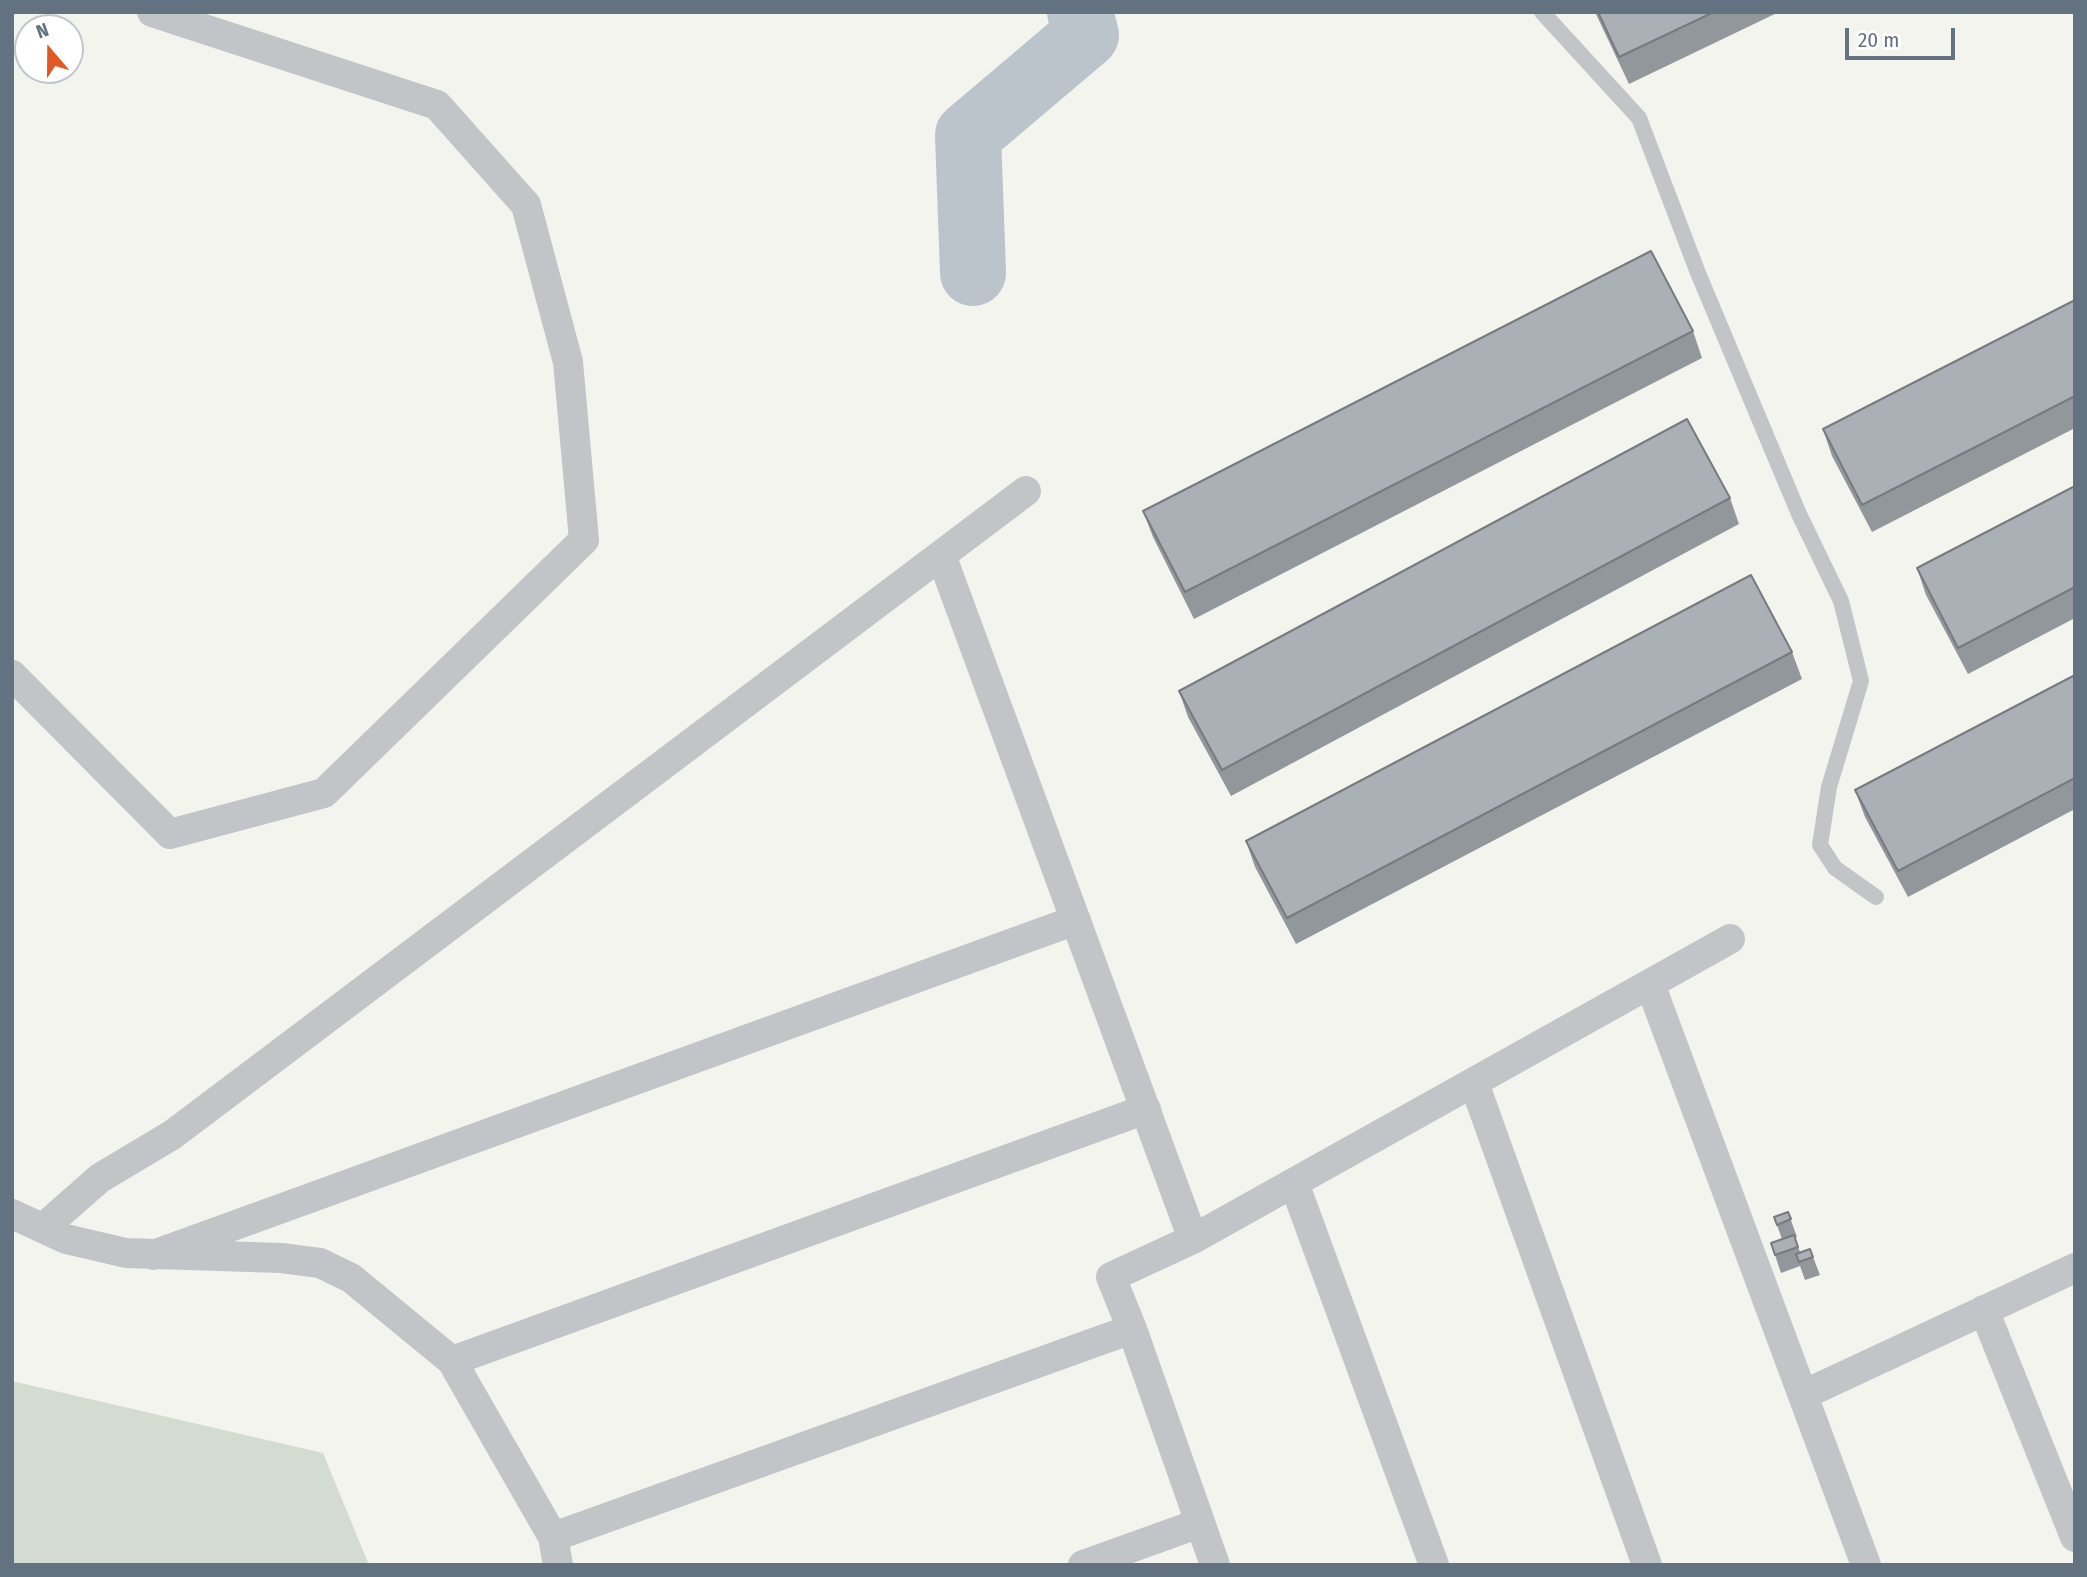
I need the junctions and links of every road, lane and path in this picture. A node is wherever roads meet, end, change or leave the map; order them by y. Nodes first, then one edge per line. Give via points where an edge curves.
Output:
1 (152, 12) edge
2 (1542, 12) edge
3 (1026, 491) dead end
4 (941, 555) junction
5 (12, 675) edge
6 (1876, 897) dead end
7 (1076, 920) junction
8 (1730, 939) dead end
9 (1650, 984) junction
10 (1474, 1083) junction
11 (1146, 1109) junction
12 (1294, 1183) junction
13 (12, 1214) edge
14 (43, 1228) junction
15 (1193, 1239) junction
16 (153, 1255) junction
17 (2075, 1268) edge
18 (1984, 1310) junction
19 (1132, 1329) junction
20 (452, 1361) junction
21 (1803, 1395) junction
22 (1200, 1523) junction
23 (2075, 1537) edge
24 (555, 1551) edge
25 (1083, 1565) edge
26 (1215, 1565) edge
27 (1434, 1565) edge
28 (1647, 1565) edge
29 (1866, 1565) edge

1 - 5 street via 437,104 526,205 568,362 584,540 324,793 170,834
2 - 6 lane via 1639,118 1799,514 1841,601 1861,681 1829,787 1820,845 1835,868
3 - 4 street
4 - 7 street
4 - 14 street via 172,1135 100,1178
7 - 11 street
7 - 16 street
8 - 9 street
9 - 10 street
9 - 21 street
10 - 12 street
10 - 28 street
11 - 15 street
11 - 20 street
12 - 15 street
12 - 27 street
13 - 14 street
14 - 16 street via 66,1239
15 - 19 street via 1111,1277
16 - 20 street via 227,1255 320,1263 351,1279
17 - 18 street
18 - 21 street
18 - 23 street
19 - 22 street
19 - 24 street
20 - 24 street
21 - 29 street
22 - 25 street
22 - 26 street

